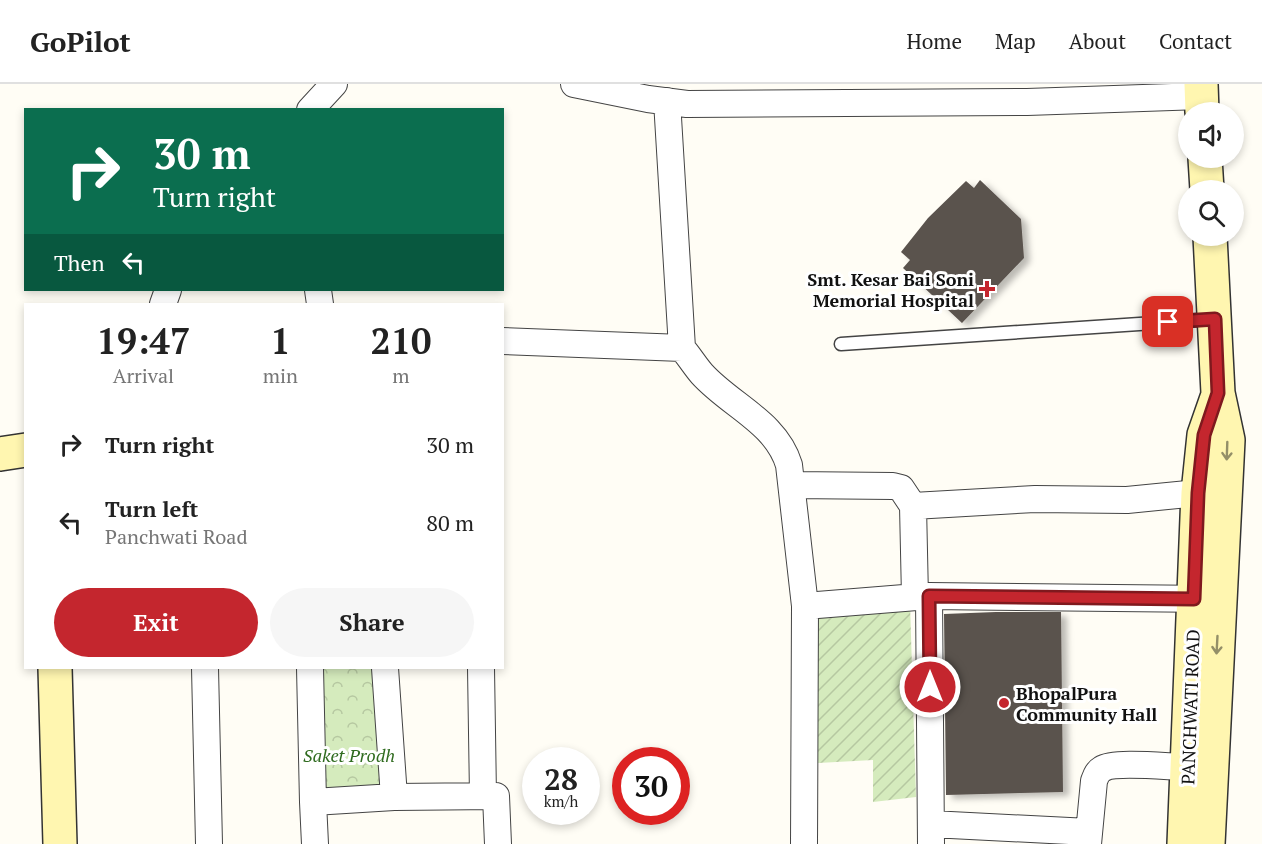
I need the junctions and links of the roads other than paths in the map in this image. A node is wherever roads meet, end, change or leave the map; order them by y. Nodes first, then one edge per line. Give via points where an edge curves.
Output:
1 (334, 84) edge
2 (574, 84) edge
3 (1026, 93) edge
4 (747, 94) edge
5 (872, 94) edge
6 (1202, 98) edge
7 (667, 101) junction
8 (312, 108) edge
9 (1211, 246) edge
10 (1215, 319) junction
11 (504, 341) edge
12 (841, 344) dead end
13 (682, 348) junction
14 (1218, 393) junction
15 (24, 450) edge
16 (0, 454) edge
17 (792, 485) junction
18 (1198, 493) junction
19 (913, 506) junction
20 (922, 596) junction
21 (1207, 599) junction
22 (806, 606) junction
23 (55, 669) edge
24 (205, 669) edge
25 (310, 669) edge
26 (385, 669) edge
27 (481, 669) edge
28 (1188, 767) junction
29 (483, 796) junction
30 (394, 797) junction
31 (313, 802) junction
32 (931, 834) edge
33 (1088, 838) edge
34 (60, 844) edge
35 (209, 844) edge
36 (315, 844) edge
37 (498, 844) edge
38 (804, 844) edge
39 (1184, 844) edge
40 (1208, 844) edge

1 - 8 street
2 - 7 street
3 - 5 street
3 - 6 street
4 - 5 street
4 - 7 street via 687,104
7 - 13 street
9 - 10 street, PANCHWATI ROAD
10 - 12 lane
10 - 14 street, PANCHWATI ROAD
11 - 13 street
13 - 17 street via 703,375 776,438 785,452
14 - 18 street, PANCHWATI ROAD via 1204,435
14 -> 21 street, PANCHWATI ROAD via 1228,440
15 - 16 street
17 - 19 street via 893,486 901,488
17 - 22 street
18 - 19 street via 1127,500 1035,499
18 - 21 street, PANCHWATI ROAD
19 - 20 street
20 - 21 street
20 - 22 street
20 - 32 street
21 - 28 street, PANCHWATI ROAD
21 -> 40 street, PANCHWATI ROAD
22 - 38 street
23 - 34 street
24 - 35 street
25 - 31 street
26 - 30 street
27 - 29 street
28 - 33 street via 1102,769 1094,781
28 - 39 street, PANCHWATI ROAD
29 - 30 street
29 - 37 street via 496,796
30 - 31 street
31 - 36 street
32 - 33 street

